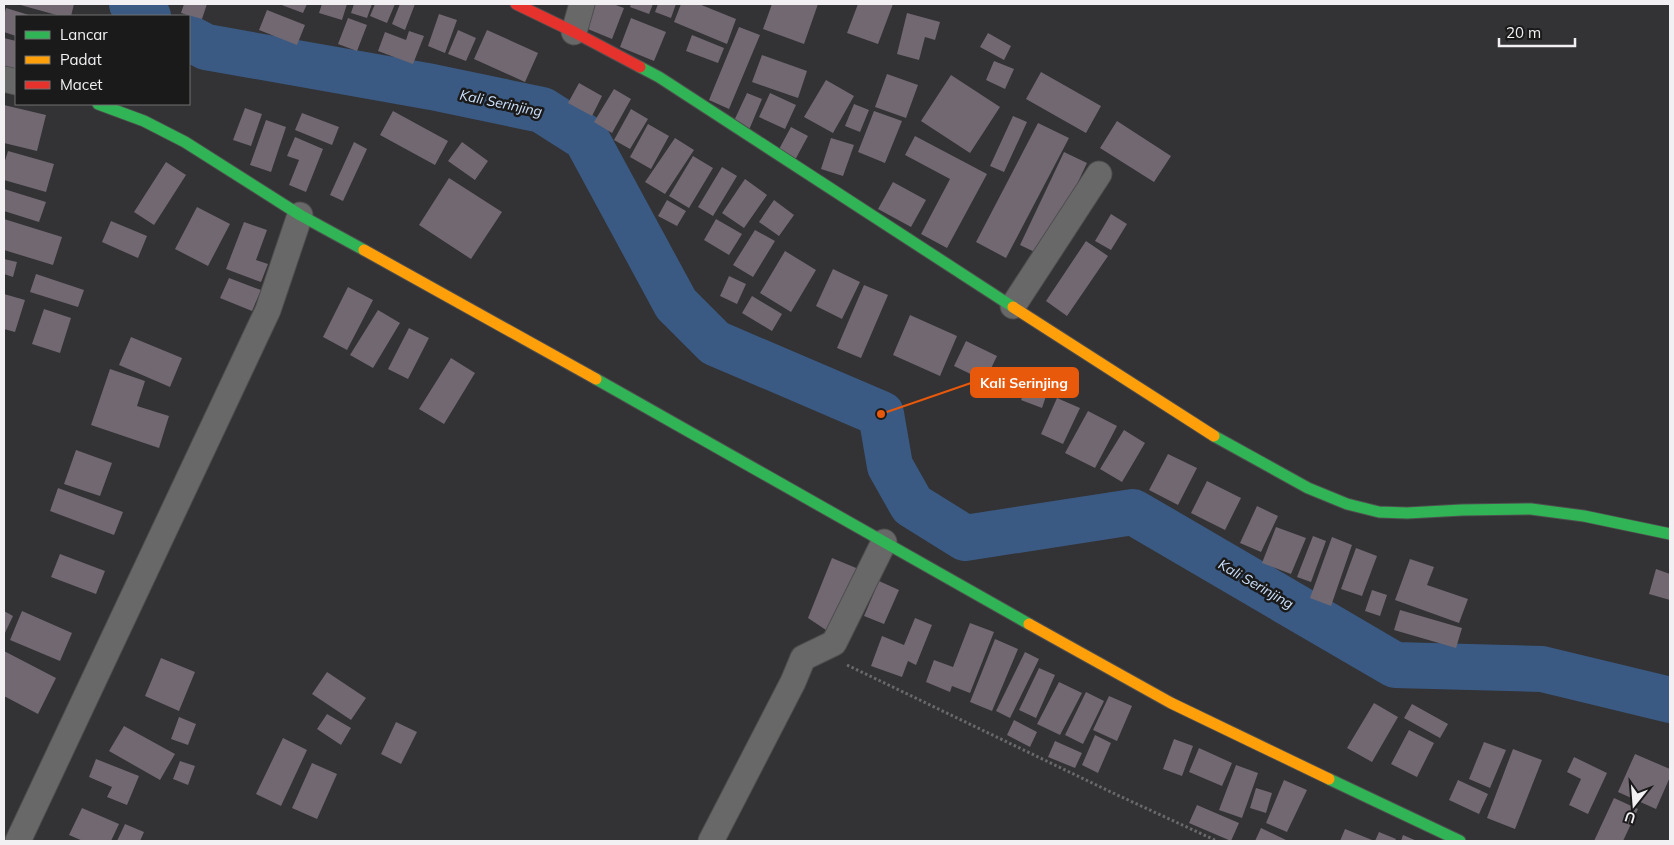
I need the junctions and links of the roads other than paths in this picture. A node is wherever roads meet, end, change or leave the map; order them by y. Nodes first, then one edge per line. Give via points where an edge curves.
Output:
1 (516, 4) edge
2 (582, 4) edge
3 (574, 32) junction
4 (101, 105) edge
5 (1100, 174) dead end
6 (300, 215) junction
7 (1013, 306) junction
8 (1670, 534) edge
9 (884, 542) junction
10 (18, 841) edge
11 (710, 841) edge
12 (1460, 841) edge

1 - 3 street
2 - 3 street
3 - 7 street via 659,77
4 - 6 street via 144,121 185,142
5 - 7 street
6 - 9 street
6 - 10 street via 268,310
7 - 8 street via 1224,443 1308,488 1347,504 1379,512 1407,513 1531,509
9 - 11 street via 834,643 803,658
9 - 12 street via 1171,703

